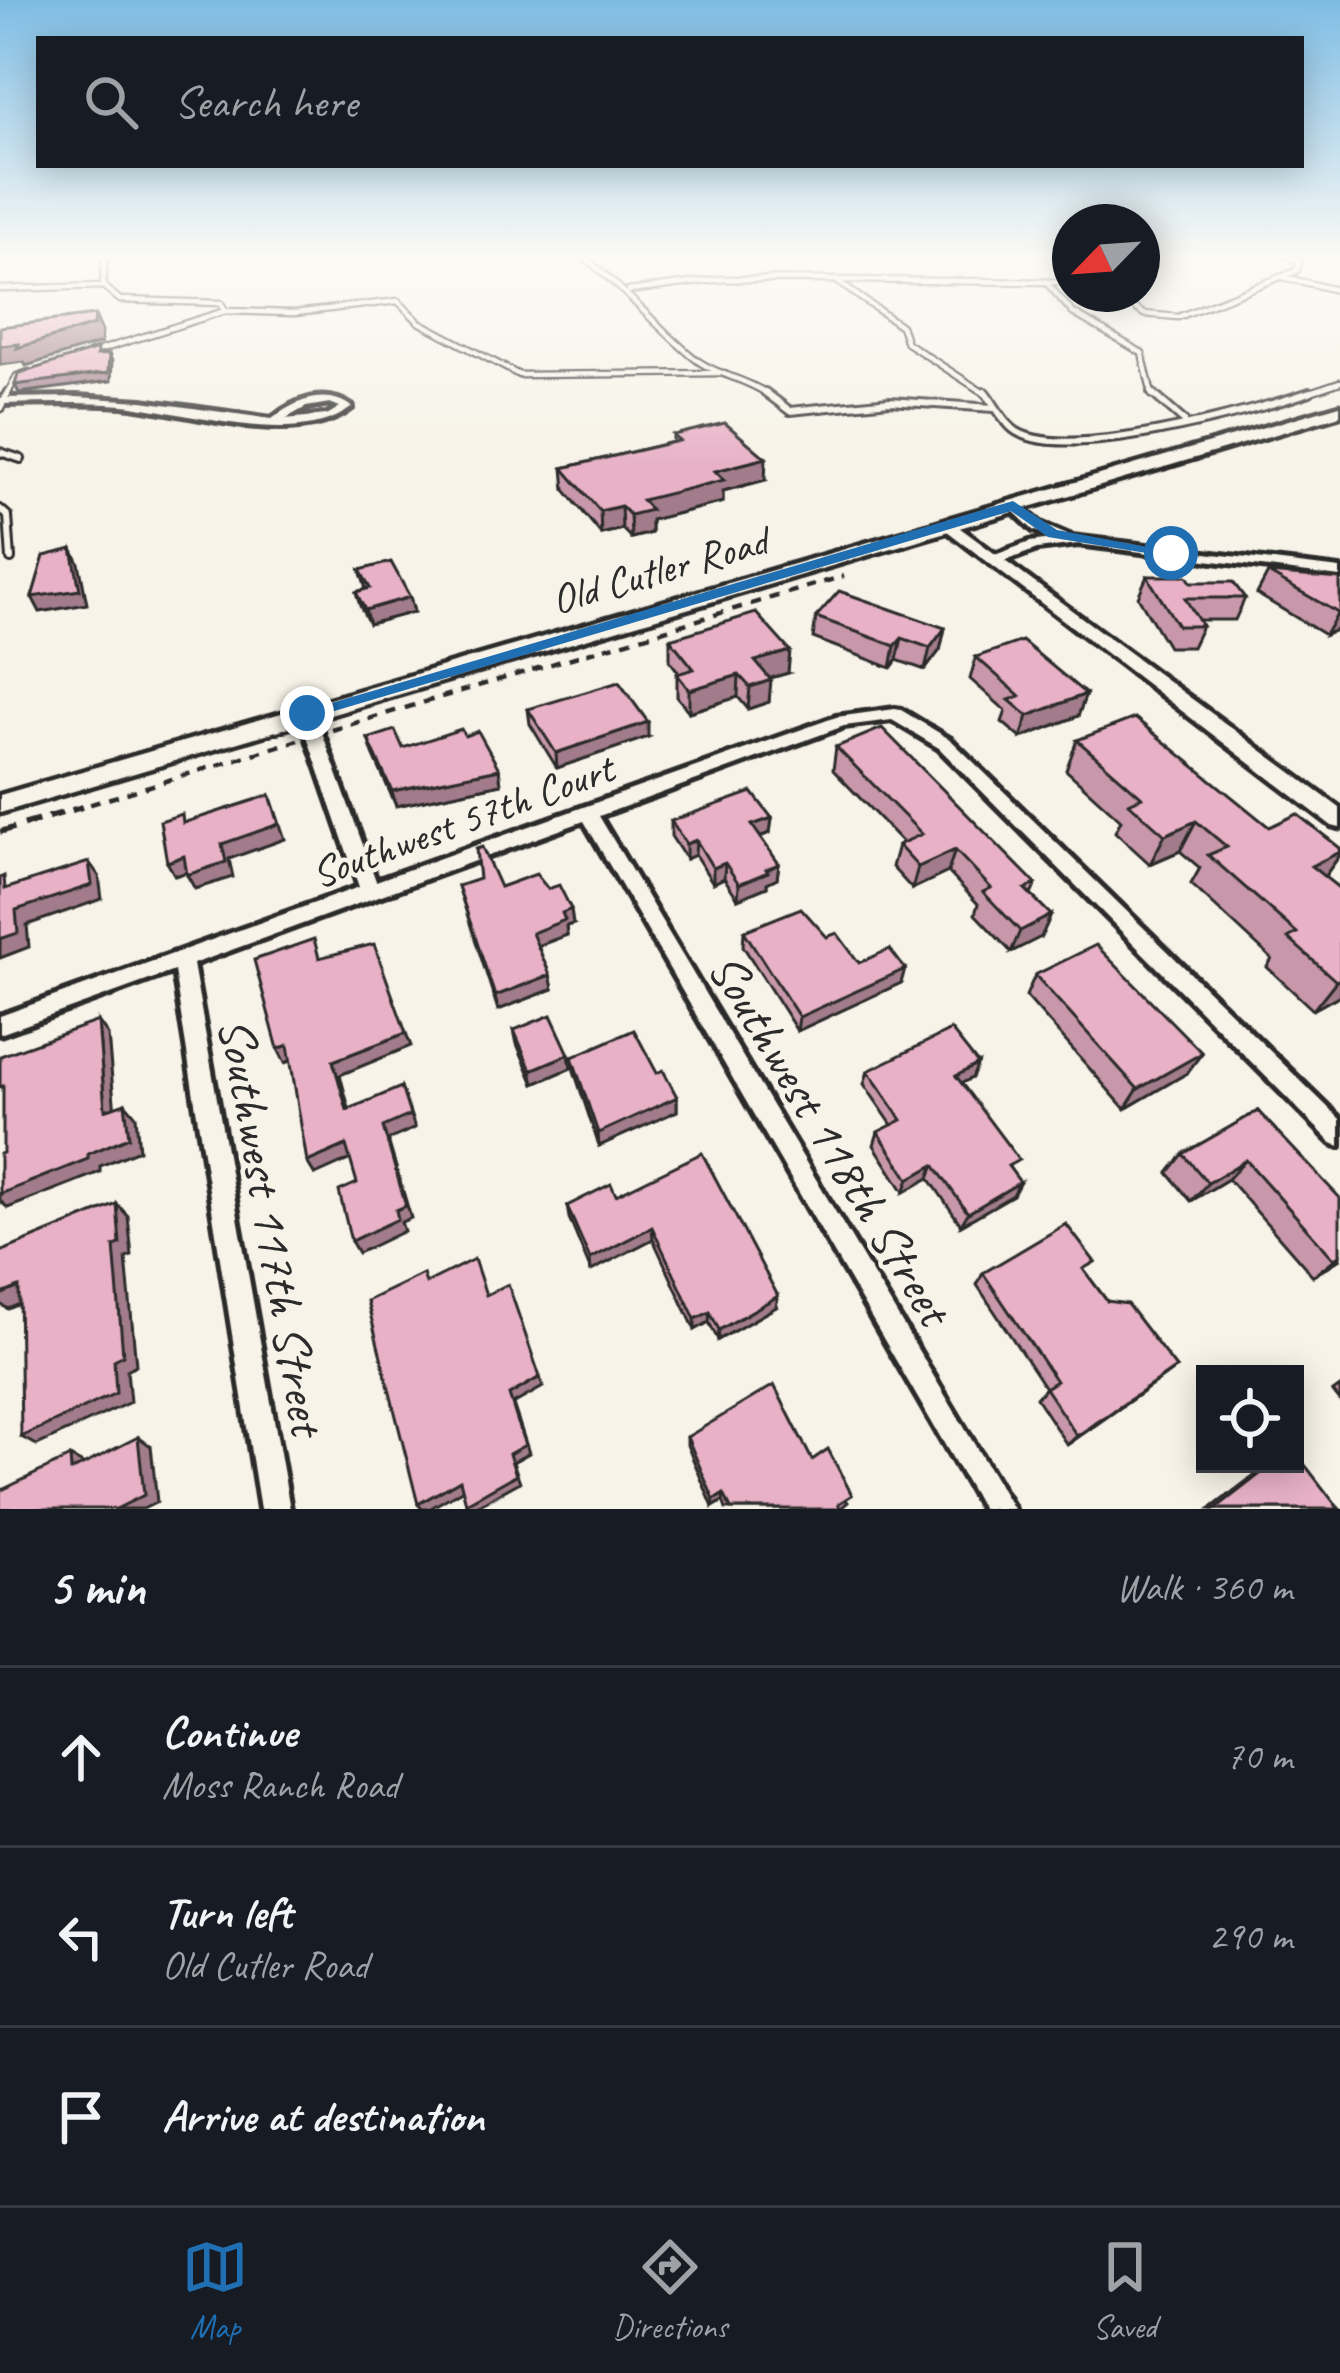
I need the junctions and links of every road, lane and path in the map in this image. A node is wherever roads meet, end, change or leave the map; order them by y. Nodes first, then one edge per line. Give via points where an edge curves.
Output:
1 (179, 325) edge
2 (421, 325) edge
3 (662, 325) edge
4 (900, 325) edge
5 (1094, 325) edge
6 (80, 356) edge
7 (38, 369) edge
8 (724, 373) junction
9 (1340, 382) edge
10 (1, 404) edge
11 (994, 408) junction
12 (1340, 410) edge
13 (277, 420) junction
14 (1186, 423) junction
15 (0, 452) edge
16 (21, 459) dead end
17 (1013, 505) junction
18 (0, 509) edge
19 (948, 524) junction
20 (1078, 540) junction
21 (11, 559) dead end
22 (997, 560) junction
23 (851, 574) dead end
24 (1340, 574) edge
25 (307, 713) junction
26 (331, 730) dead end
27 (290, 743) dead end
28 (0, 804) edge
29 (588, 813) junction
30 (1340, 820) edge
31 (0, 832) edge
32 (370, 891) junction
33 (182, 959) junction
34 (0, 1025) edge
35 (1340, 1135) edge
36 (275, 1509) edge
37 (998, 1509) edge

1 - 6 lane
2 - 8 lane via 467,343 496,370
3 - 8 lane via 697,361
4 - 11 lane via 908,343 982,388
5 - 14 lane via 1142,353 1151,394
7 - 10 lane via 17,376
8 - 11 lane via 790,411 890,401
9 - 14 lane via 1243,415
10 - 13 street via 118,401 210,419
11 - 14 lane via 1032,440 1072,447
12 - 17 main road, Old Cutler Road
13 - 13 street via 327,417 347,406 314,401
15 - 16 lane
17 - 19 main road, Old Cutler Road
17 - 20 street via 1037,527
18 - 21 lane via 8,516
19 - 22 street
19 - 25 main road, Old Cutler Road
20 - 22 street
20 - 24 street
22 - 30 street
23 - 26 path
25 - 28 main road, Old Cutler Road
25 - 32 street
27 - 31 path
29 - 32 street, Southwest 57th Court
29 - 35 street, Southwest 57th Court via 858,716 912,718
29 - 37 street, Southwest 118th Street
32 - 33 street, Southwest 57th Court
33 - 34 street, Southwest 57th Court
33 - 36 street, Southwest 117th Street

